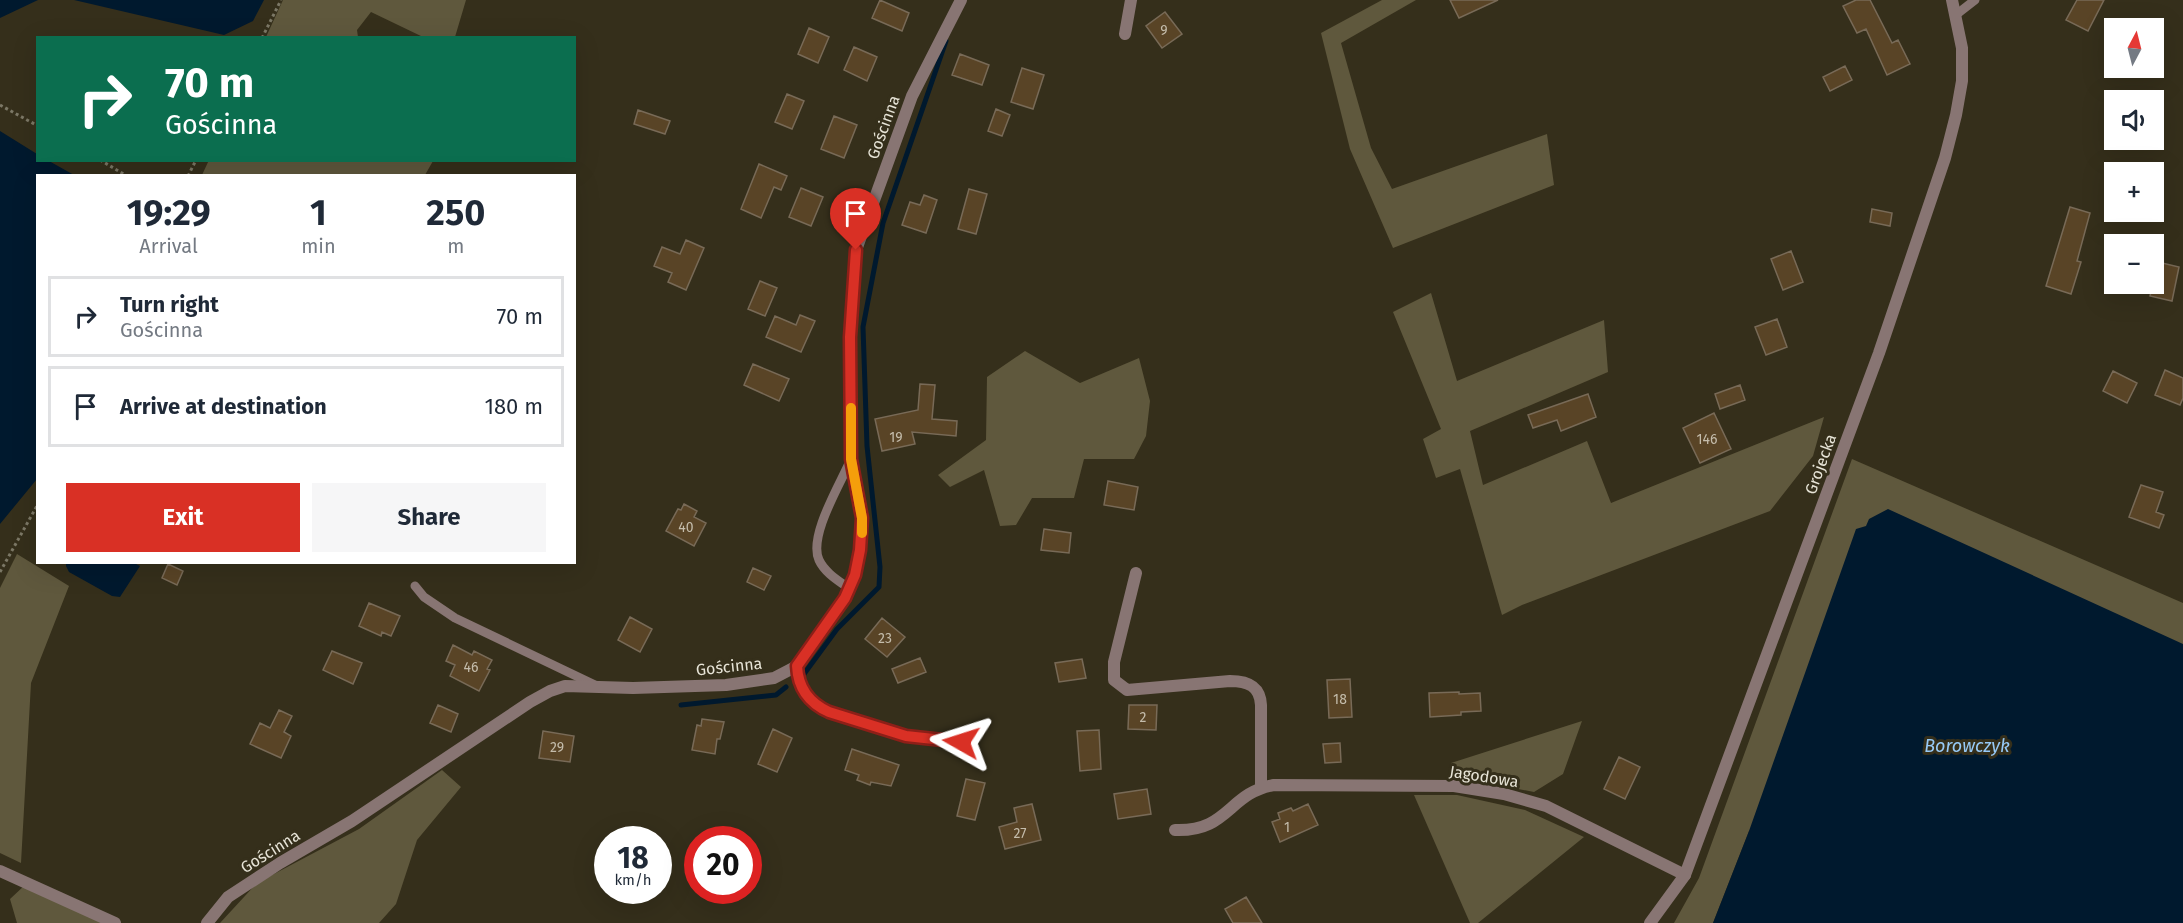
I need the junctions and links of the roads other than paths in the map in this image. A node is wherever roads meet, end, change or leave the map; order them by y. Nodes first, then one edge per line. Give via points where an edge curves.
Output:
1 (961, 0) edge
2 (1131, 0) edge
3 (1952, 0) edge
4 (1975, 0) edge
5 (1957, 14) junction
6 (1125, 34) dead end
7 (851, 459) junction
8 (1136, 573) dead end
9 (415, 586) dead end
10 (850, 589) junction
11 (797, 666) junction
12 (596, 686) junction
13 (961, 742) dead end
14 (1261, 787) junction
15 (1175, 830) dead end
16 (0, 870) edge
17 (1685, 875) junction
18 (115, 923) edge
19 (207, 923) edge
20 (1650, 923) edge

1 - 7 street, Gościnna via 912,96 856,250 850,337
2 - 6 street
3 - 5 street, Grojecka
4 - 5 lane
5 - 17 street, Grojecka via 1962,81 1945,158 1883,343
7 - 10 street, Gościnna via 862,527
7 - 10 lane via 817,541 820,562
8 - 14 street via 1114,662 1114,680 1127,690 1241,681 1252,685 1262,705
9 - 12 lane via 455,618
10 - 11 street, Gościnna
11 - 12 street, Gościnna via 774,678 742,684
11 - 13 lane via 804,692 822,709 906,736
12 - 19 street, Gościnna via 558,688 530,702 352,821 228,897
14 - 15 street, Jagodowa via 1242,797 1210,825
14 - 17 street, Jagodowa via 1454,786 1504,794 1546,806
16 - 18 street
17 - 20 street, Grojecka

